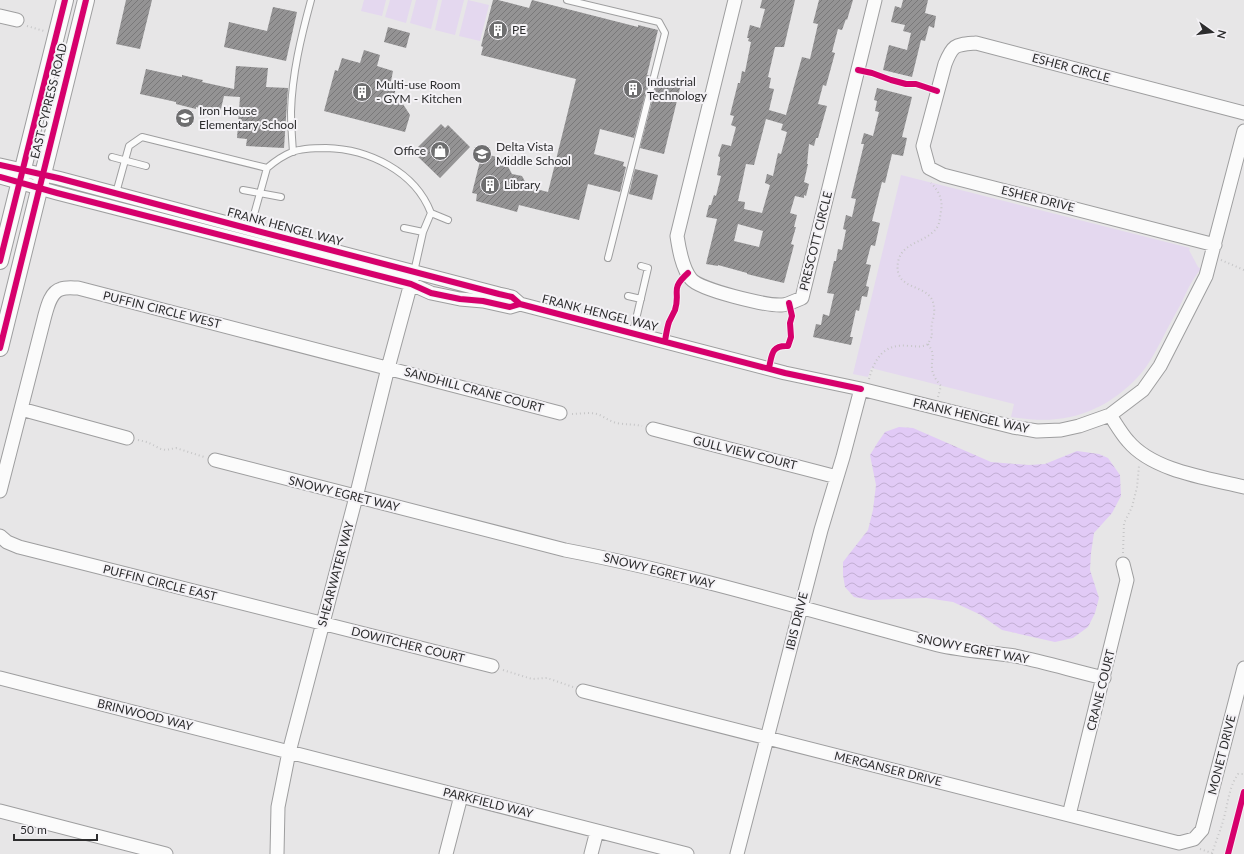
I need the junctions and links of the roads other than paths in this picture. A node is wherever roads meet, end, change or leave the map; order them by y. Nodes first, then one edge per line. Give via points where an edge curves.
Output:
1 (65, 0) edge
2 (86, 0) edge
3 (311, 0) edge
4 (567, 0) edge
5 (736, 0) edge
6 (875, 0) edge
7 (0, 16) edge
8 (17, 20) road end
9 (1244, 113) edge
10 (1244, 131) edge
11 (293, 152) junction
12 (112, 157) dead end
13 (125, 160) junction
14 (0, 164) edge
15 (146, 166) dead end
16 (267, 168) junction
17 (929, 168) joint
18 (21, 176) junction
19 (0, 177) edge
20 (41, 181) junction
21 (242, 190) dead end
22 (116, 194) junction
23 (260, 194) junction
24 (281, 198) dead end
25 (431, 213) junction
26 (448, 220) dead end
27 (404, 228) dead end
28 (423, 232) junction
29 (248, 236) junction
30 (1215, 244) junction
31 (608, 258) dead end
32 (0, 261) edge
33 (641, 266) dead end
34 (412, 278) junction
35 (628, 296) dead end
36 (641, 299) junction
37 (633, 332) junction
38 (0, 348) edge
39 (388, 368) junction
40 (861, 389) junction
41 (21, 410) junction
42 (560, 413) road end
43 (1110, 415) junction
44 (653, 429) road end
45 (127, 438) road end
46 (215, 460) road end
47 (837, 477) junction
48 (1244, 487) edge
49 (0, 492) edge
50 (356, 497) junction
51 (0, 536) edge
52 (1124, 564) road end
53 (800, 606) junction
54 (323, 624) junction
55 (492, 666) road end
56 (1244, 668) edge
57 (0, 678) edge
58 (1104, 678) junction
59 (583, 691) road end
60 (767, 737) junction
61 (289, 752) junction
62 (461, 796) junction
63 (0, 812) edge
64 (1069, 815) junction
65 (597, 831) junction
66 (1194, 840) joint
67 (166, 854) edge
68 (277, 854) edge
69 (446, 854) edge
70 (591, 854) edge
71 (687, 854) edge
72 (737, 854) edge

1 - 18 street, EAST CYPRESS ROAD
2 - 20 street, EAST CYPRESS ROAD
3 - 11 lane via 293,84
4 - 31 lane via 659,22 665,33
5 - 6 street, PRESCOTT CIRCLE via 677,236 681,260 692,280 712,290 768,304 784,305 802,298
7 - 8 street
9 - 17 street, ESHER CIRCLE via 976,43 958,45 949,53 945,64 923,146
10 - 30 street, FRANK HENGEL WAY
11 - 16 lane
11 - 25 lane via 314,148 337,148 366,154 392,167 409,180 427,202
12 - 13 lane
13 - 15 lane
13 - 16 lane via 129,146 142,137
13 - 22 lane
14 - 18 street
16 - 23 lane
17 - 30 street, ESHER DRIVE via 943,175
18 - 19 street
18 - 20 street
18 - 32 street, EAST CYPRESS ROAD
20 - 22 street, FRANK HENGEL WAY
20 - 29 street, FRANK HENGEL WAY
20 - 38 street, EAST CYPRESS ROAD
21 - 23 lane
22 - 29 street, FRANK HENGEL WAY
23 - 24 lane
23 - 29 lane
25 - 26 lane
25 - 28 lane
27 - 28 lane
28 - 34 lane
29 - 34 street, FRANK HENGEL WAY
30 - 43 street, FRANK HENGEL WAY via 1206,276 1160,366 1143,390
33 - 36 lane via 648,268
34 - 37 street, FRANK HENGEL WAY via 512,298 520,304
34 - 39 street, SHEARWATER WAY
35 - 36 lane
36 - 37 lane
37 - 40 street, FRANK HENGEL WAY via 786,373
39 - 41 street, PUFFIN CIRCLE WEST via 78,288 62,288 55,292 44,318
39 - 42 street, SANDHILL CRANE COURT
39 - 50 street, SHEARWATER WAY
40 - 43 street, FRANK HENGEL WAY via 1037,431 1061,430
40 - 47 street, IBIS DRIVE
41 - 45 street
41 - 49 street
43 - 48 street via 1128,441 1155,462 1171,469
44 - 47 street, GULL VIEW COURT
46 - 50 street, SNOWY EGRET WAY
47 - 53 street, IBIS DRIVE
50 - 53 street, SNOWY EGRET WAY
50 - 54 street, SHEARWATER WAY
51 - 54 street, PUFFIN CIRCLE EAST via 19,547
52 - 58 street, CRANE COURT via 1128,580
53 - 58 street, SNOWY EGRET WAY via 939,645 972,652 1015,656
53 - 60 street, IBIS DRIVE
54 - 55 street, DOWITCHER COURT
54 - 61 street, SHEARWATER WAY
56 - 66 street, MONET DRIVE via 1206,822
57 - 61 street, BRINWOOD WAY
58 - 64 street, CRANE COURT
59 - 60 street, MERGANSER DRIVE
60 - 64 street, MERGANSER DRIVE
60 - 72 street, IBIS DRIVE
61 - 62 street, PARKFIELD WAY
61 - 68 street, SHEARWATER WAY via 278,807
62 - 65 street, PARKFIELD WAY
62 - 69 street
63 - 67 street
64 - 66 street, MERGANSER DRIVE via 1179,842
65 - 70 street
65 - 71 street, PARKFIELD WAY

